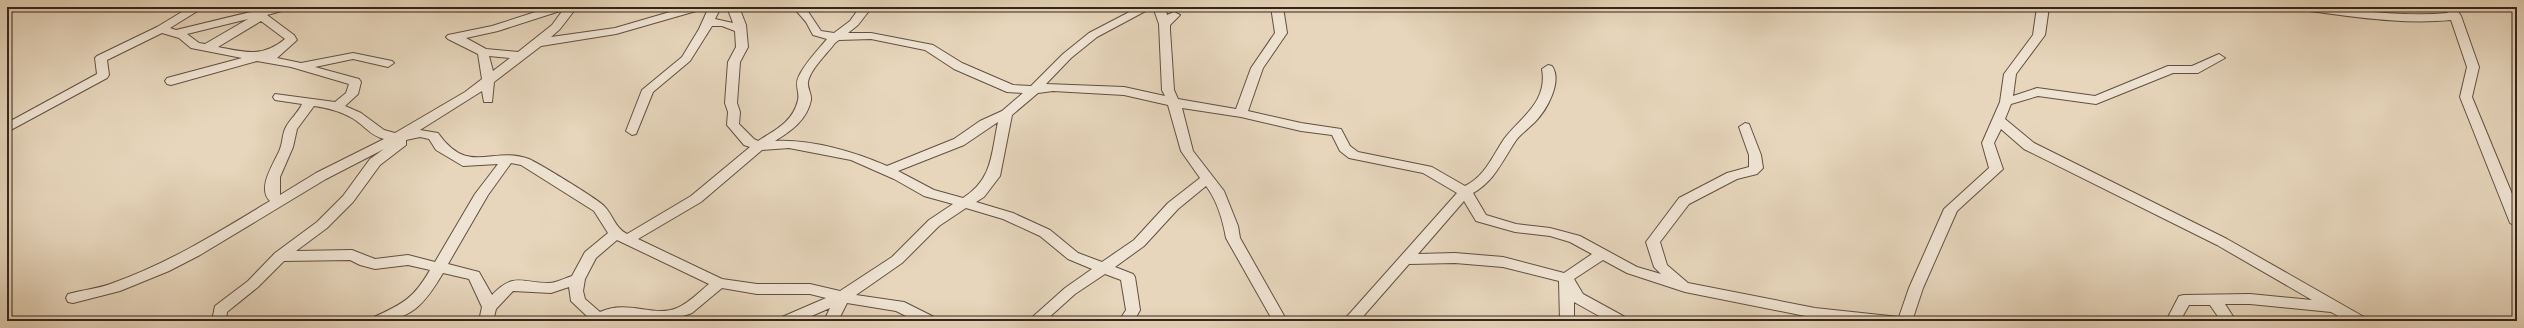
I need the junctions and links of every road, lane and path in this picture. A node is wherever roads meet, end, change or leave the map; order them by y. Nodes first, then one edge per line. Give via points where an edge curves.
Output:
1 (198, 7) edge
2 (285, 7) edge
3 (562, 7) edge
4 (571, 7) edge
5 (699, 7) edge
6 (715, 7) edge
7 (733, 7) edge
8 (799, 7) edge
9 (866, 7) edge
10 (1148, 7) edge
11 (1159, 7) edge
12 (1277, 7) edge
13 (2043, 7) edge
14 (2301, 7) edge
15 (2452, 12) edge
16 (255, 13) edge
17 (707, 22) junction
18 (740, 29) junction
19 (160, 30) junction
20 (177, 33) junction
21 (836, 37) junction
22 (535, 43) junction
23 (207, 48) junction
24 (278, 50) junction
25 (484, 52) junction
26 (520, 56) junction
27 (2219, 58) dead end
28 (255, 59) junction
29 (270, 60) junction
30 (388, 63) dead end
31 (299, 66) junction
32 (1548, 69) dead end
33 (488, 80) junction
34 (171, 81) dead end
35 (1034, 90) junction
36 (279, 97) dead end
37 (488, 99) dead end
38 (1172, 100) junction
39 (309, 102) junction
40 (2006, 102) junction
41 (338, 106) junction
42 (1241, 113) junction
43 (1006, 114) junction
44 (1998, 120) junction
45 (1745, 127) dead end
46 (7, 128) edge
47 (370, 129) junction
48 (632, 131) dead end
49 (399, 138) junction
50 (759, 146) junction
51 (373, 157) junction
52 (508, 159) junction
53 (886, 171) junction
54 (1207, 179) junction
55 (1465, 192) junction
56 (279, 200) junction
57 (964, 204) junction
58 (2517, 223) edge
59 (622, 237) junction
60 (1602, 254) junction
61 (280, 256) junction
62 (1405, 260) junction
63 (439, 267) junction
64 (1104, 267) junction
65 (1566, 278) junction
66 (578, 279) junction
67 (719, 283) junction
68 (1686, 287) junction
69 (842, 297) junction
70 (73, 298) dead end
71 (2214, 300) junction
72 (2335, 308) junction
73 (488, 314) edge
74 (597, 320) edge
75 (219, 321) edge
76 (379, 321) edge
77 (787, 321) edge
78 (831, 321) edge
79 (929, 321) edge
80 (1035, 321) edge
81 (1126, 321) edge
82 (1280, 321) edge
83 (1350, 321) edge
84 (1567, 321) edge
85 (1620, 321) edge
86 (1895, 321) edge
87 (1905, 321) edge
88 (2174, 321) edge
89 (2229, 321) edge
90 (2359, 321) edge

1 - 19 street
2 - 16 street
3 - 25 street via 494,29 452,37 466,41 473,48
4 - 22 street via 556,27
5 - 22 street via 616,31
6 - 17 street
7 - 18 street
8 - 21 street via 817,33
9 - 21 street via 854,23
10 - 35 street via 1093,35 1067,56
11 - 38 street via 1169,19 1167,86
12 - 42 street via 1281,33 1257,68
13 - 40 street via 2039,35 2010,74
14 - 15 street via 2380,16 2437,19
15 - 58 street via 2473,67 2466,97
16 - 20 street
16 - 23 street
16 - 24 street via 290,37 291,40
17 - 18 street via 728,24
17 - 48 street via 686,59 648,90
18 - 50 street via 742,47 735,58 731,103 734,112 733,125 749,142
19 - 20 street
19 - 46 street via 101,58 103,75
20 - 23 street via 195,46
21 - 35 street via 871,36 929,47 958,66 989,81 1011,89
21 - 50 street via 805,76 802,84 805,99 798,116 790,126
22 - 26 street
23 - 28 street
24 - 28 street
24 - 29 street
25 - 26 street
25 - 33 street
26 - 33 street
27 - 40 street via 2194,70 2172,69 2096,100 2036,92
28 - 29 street
28 - 34 street
29 - 31 street
30 - 31 street via 353,56
31 - 41 street via 355,82 352,94
32 - 55 street via 1549,84 1533,117 1514,135 1496,167 1476,187
33 - 37 street
33 - 49 street via 469,95
35 - 38 street via 1053,87 1100,89
35 - 43 street
36 - 39 street
38 - 42 street via 1191,106
38 - 54 street via 1179,116 1187,151
39 - 41 street
39 - 56 street via 292,128 286,151 274,176 271,186 273,197
40 - 44 street
41 - 47 street via 344,112 356,116
42 - 55 street via 1302,128 1338,132 1345,148 1354,155 1427,170
43 - 53 street via 984,124 959,142
43 - 57 street via 993,176 979,194
44 - 72 street via 2029,146 2222,242
44 - 87 street via 1988,143 1996,169 1951,209 1916,288
45 - 68 street via 1755,155 1756,168 1732,176 1684,201 1653,242 1661,266
47 - 49 street via 384,136
47 - 51 street via 372,135 367,146
49 - 51 street via 405,138
49 - 52 street via 426,133 434,136 437,143 468,163
50 - 53 street via 779,143 829,151 854,157
50 - 59 street via 696,199
51 - 56 street
51 - 61 street via 360,184 331,217
52 - 59 street via 525,162 599,208
52 - 63 street via 482,194
53 - 57 street via 929,193
54 - 64 street via 1173,206 1138,243
54 - 82 street via 1217,191 1233,238 1246,264
55 - 60 street via 1481,218 1514,228 1550,232 1575,239
55 - 62 street
56 - 70 street via 195,252 164,268 115,288
57 - 64 street via 1008,216 1035,228 1073,256
57 - 69 street via 934,223 887,267
59 - 66 street via 590,255
59 - 67 street
60 - 65 street
60 - 68 street via 1632,270
61 - 63 street via 352,255 375,264 408,260
61 - 75 street via 252,284 220,310
62 - 65 street via 1455,258 1503,262
62 - 83 street
63 - 73 street via 474,275 483,291
63 - 76 street via 416,303
64 - 80 street via 1070,291
64 - 81 street via 1128,277 1133,310
65 - 84 street
65 - 85 street via 1578,298
66 - 73 street via 550,288 516,285 508,287
66 - 74 street via 578,301
67 - 69 street via 757,289 810,289
67 - 74 street via 679,313 663,315 623,310 608,312
68 - 86 street via 1815,313
69 - 77 street
69 - 78 street
69 - 79 street via 899,306
71 - 72 street via 2250,299
71 - 88 street via 2184,300
71 - 89 street
72 - 90 street

